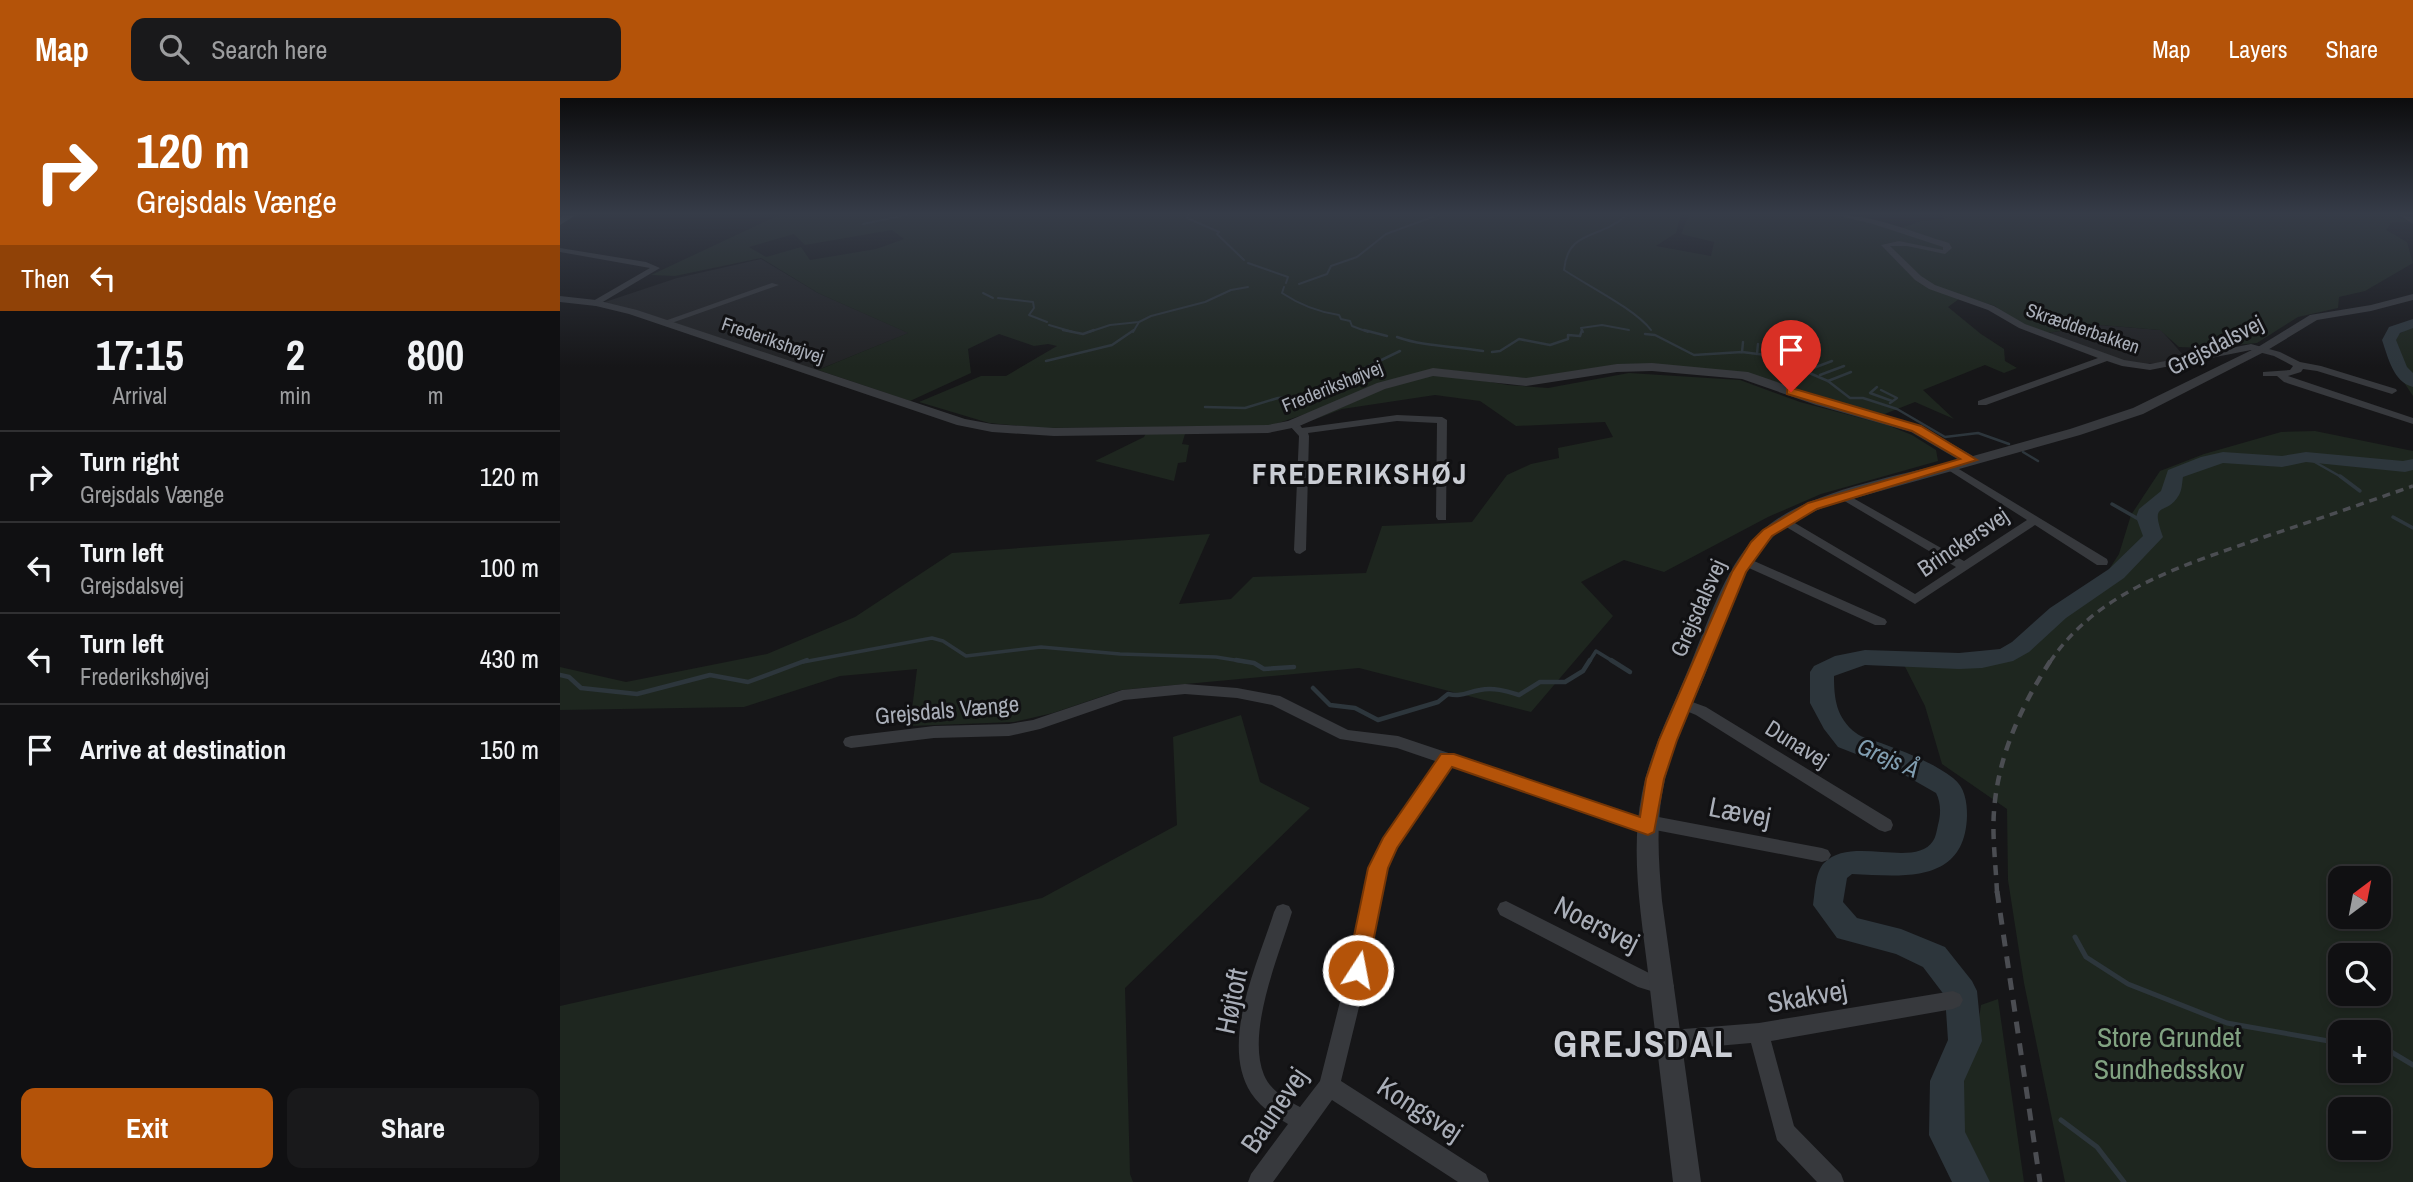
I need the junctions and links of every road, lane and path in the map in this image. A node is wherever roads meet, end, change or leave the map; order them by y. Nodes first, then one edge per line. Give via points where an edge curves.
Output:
1 (650, 266) edge
2 (1907, 266) edge
3 (775, 285) dead end
4 (2413, 297) edge
5 (560, 299) edge
6 (596, 303) junction
7 (663, 323) junction
8 (2262, 349) junction
9 (2106, 358) junction
10 (2298, 365) junction
11 (2266, 374) dead end
12 (2280, 374) junction
13 (2392, 391) dead end
14 (1982, 403) dead end
15 (2413, 421) edge
16 (1297, 427) junction
17 (1970, 460) junction
18 (1949, 466) junction
19 (1842, 496) junction
20 (1442, 517) dead end
21 (2035, 520) junction
22 (1784, 522) junction
23 (1300, 550) dead end
24 (1745, 561) junction
25 (2102, 562) dead end
26 (1963, 566) junction
27 (1880, 622) dead end
28 (1684, 704) junction
29 (851, 742) dead end
30 (1448, 759) junction
31 (1648, 824) junction
32 (1885, 825) dead end
33 (1822, 855) dead end
34 (1506, 909) dead end
35 (1283, 912) dead end
36 (1664, 986) junction
37 (1953, 1000) dead end
38 (1759, 1032) junction
39 (1671, 1040) junction
40 (1329, 1086) junction
41 (1304, 1121) junction
42 (1259, 1182) edge
43 (1478, 1182) edge
44 (1687, 1182) edge
45 (1833, 1182) edge

1 - 6 street via 656,268
2 - 9 street, Skrædderbakken via 1928,285
3 - 7 street, Frederikshøjvej
4 - 8 street, Grejsdalsvej via 2315,317
5 - 6 street, Frederikshøjvej
6 - 7 street, Frederikshøjvej
7 - 16 street, Frederikshøjvej via 906,405 992,428 1054,432
8 - 9 street, Skrædderbakken via 2245,347 2150,367
8 - 10 street
8 - 17 street, Grejsdalsvej via 2138,411
9 - 14 street
10 - 12 street via 2292,373
10 - 13 street
11 - 12 street
12 - 15 street
16 - 17 street, Frederikshøjvej via 1381,386 1433,372 1526,382 1652,367 1744,375 1916,429
16 - 20 street via 1397,418 1441,420
16 - 23 street via 1304,436
17 - 18 street, Grejsdalsvej
18 - 19 street, Grejsdalsvej
18 - 21 street
19 - 22 street, Grejsdalsvej
19 - 26 street
21 - 25 street
21 - 26 street, Brinckersvej
22 - 24 street, Grejsdalsvej via 1768,533
22 - 26 street, Brinckersvej via 1915,600
24 - 27 street
24 - 28 street, Grejsdalsvej
28 - 31 street, Grejsdalsvej via 1655,779
28 - 32 street, Dunavej
29 - 30 street, Grejsdals Vænge via 934,732 1009,730 1122,695 1185,689 1275,700 1335,732 1398,742
30 - 31 street, Grejsdals Vænge
30 - 40 street, Baunevej via 1378,868
31 - 33 street, Lævej
31 - 36 street, Grejsdalsvej via 1651,901
34 - 36 street, Noersvej via 1645,981
35 - 41 street, Højtoft via 1252,1019 1248,1053 1255,1081 1274,1104
36 - 39 street, Grejsdalsvej
37 - 38 street, Skakvej
38 - 39 street, Skakvej
38 - 45 street via 1785,1132
39 - 44 street, Grejsdalsvej
40 - 41 street, Baunevej
40 - 43 street, Kongsvej
41 - 42 street, Baunevej

